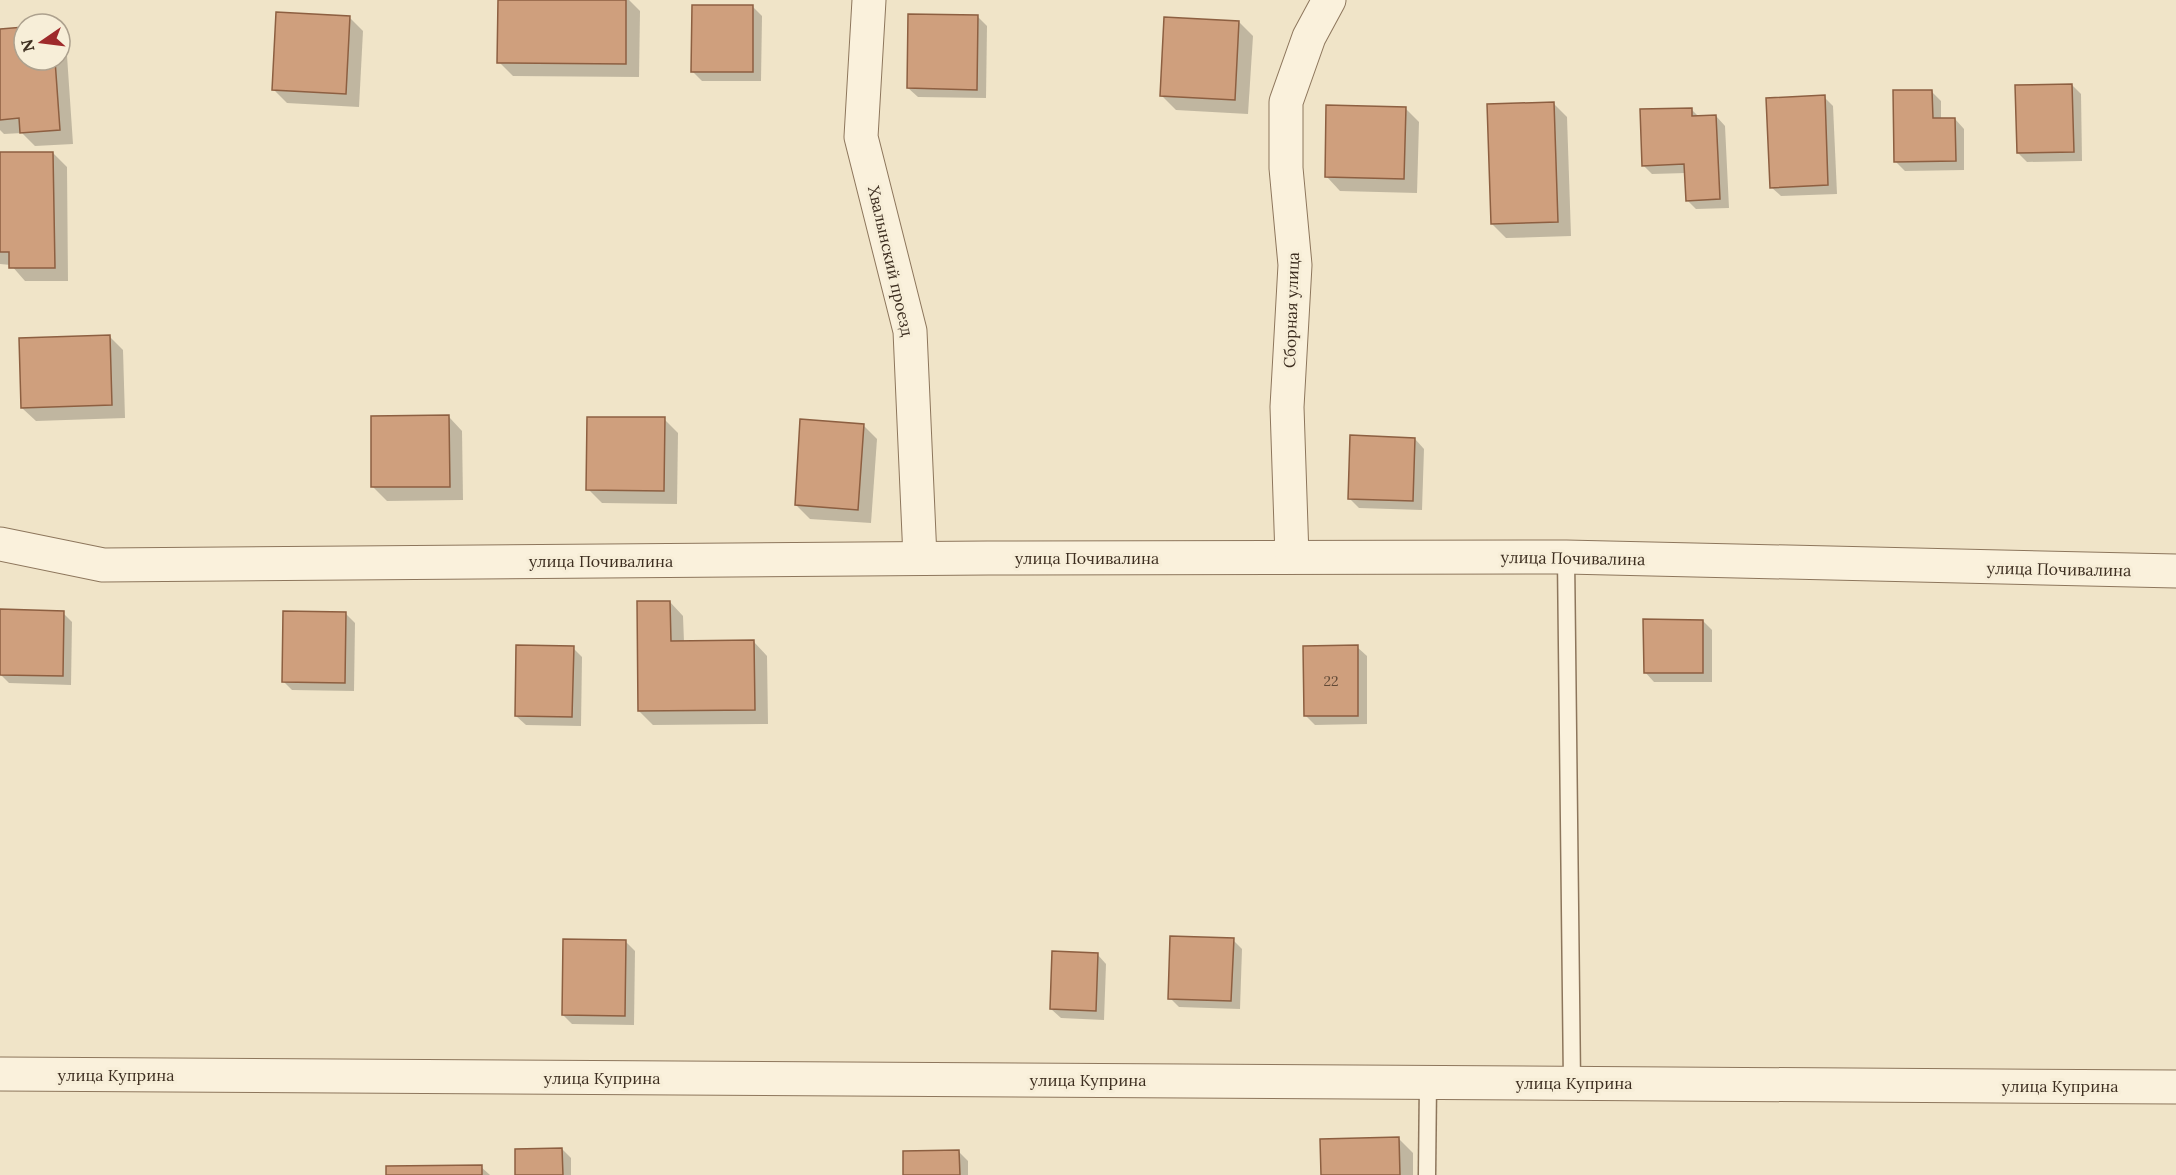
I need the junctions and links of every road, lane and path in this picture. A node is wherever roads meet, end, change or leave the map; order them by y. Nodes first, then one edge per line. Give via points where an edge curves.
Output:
1 (869, 0) edge
2 (1329, 0) edge
3 (0, 544) edge
4 (1292, 557) junction
5 (1566, 557) junction
6 (920, 558) junction
7 (2176, 571) edge
8 (0, 1074) edge
9 (1428, 1082) junction
10 (1572, 1083) junction
11 (2176, 1087) edge
12 (1427, 1175) edge

1 - 6 street, Хвалынский проезд via 861,137 910,331
2 - 4 street, Сборная улица via 1309,37 1286,102 1286,168 1295,265 1287,407
3 - 6 street, улица Почивалина via 103,565
4 - 5 street, улица Почивалина
4 - 6 street, улица Почивалина
5 - 7 street, улица Почивалина
5 - 10 lane
8 - 9 street, улица Куприна
9 - 10 street, улица Куприна
9 - 12 lane
10 - 11 street, улица Куприна

